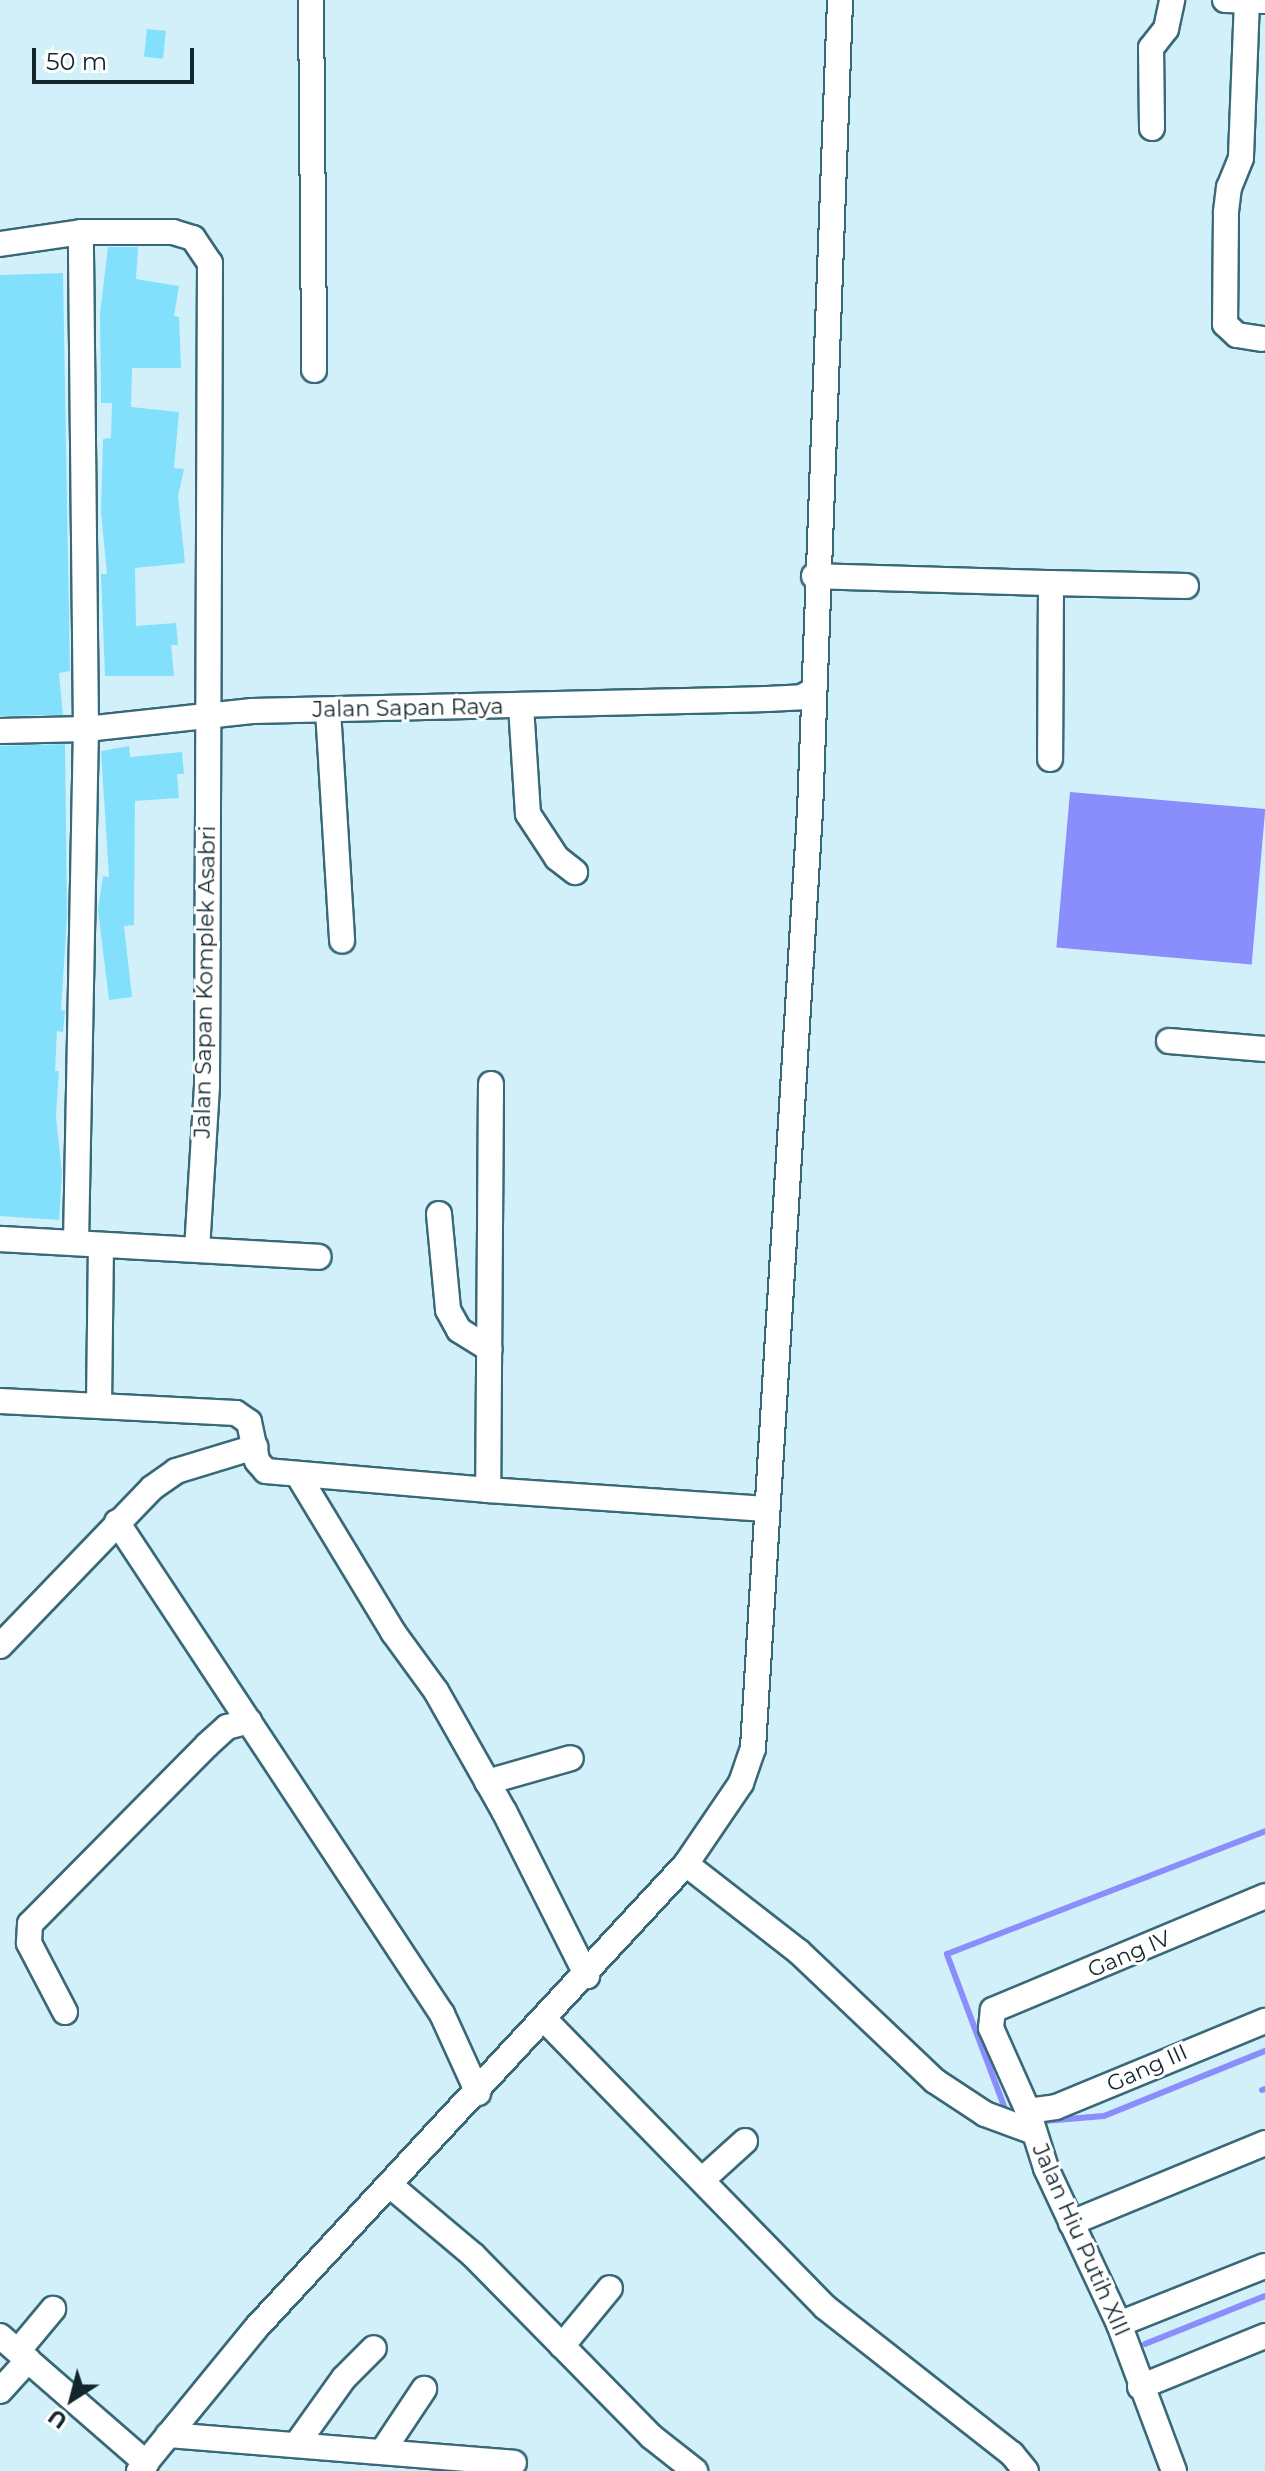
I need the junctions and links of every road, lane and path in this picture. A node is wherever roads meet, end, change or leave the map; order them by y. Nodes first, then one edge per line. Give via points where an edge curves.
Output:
1 (311, 0) edge
2 (840, 0) edge
3 (1172, 0) edge
4 (1225, 0) edge
5 (1247, 0) edge
6 (1265, 1) edge
7 (1152, 128) dead end
8 (81, 232) junction
9 (0, 244) edge
10 (1262, 339) dead end
11 (314, 370) dead end
12 (814, 576) junction
13 (1051, 583) junction
14 (1186, 586) dead end
15 (814, 690) junction
16 (521, 706) junction
17 (328, 710) junction
18 (207, 714) junction
19 (86, 729) junction
20 (0, 731) edge
21 (1050, 759) dead end
22 (575, 872) dead end
23 (342, 941) dead end
24 (1169, 1041) dead end
25 (1265, 1049) edge
26 (491, 1084) dead end
27 (439, 1214) dead end
28 (0, 1239) edge
29 (76, 1243) junction
30 (101, 1245) junction
31 (197, 1250) junction
32 (318, 1257) dead end
33 (489, 1349) junction
34 (0, 1401) edge
35 (99, 1406) junction
36 (255, 1447) junction
37 (298, 1475) junction
38 (488, 1490) junction
39 (765, 1509) junction
40 (117, 1522) junction
41 (0, 1646) edge
42 (249, 1721) junction
43 (571, 1758) dead end
44 (487, 1782) junction
45 (686, 1864) junction
46 (1265, 1896) edge
47 (587, 1976) junction
48 (993, 2010) joint
49 (65, 2012) dead end
50 (546, 2021) junction
51 (1265, 2021) edge
52 (478, 2093) junction
53 (1031, 2122) junction
54 (745, 2141) dead end
55 (1265, 2143) edge
56 (702, 2180) junction
57 (391, 2186) junction
58 (1071, 2223) junction
59 (1265, 2266) edge
60 (610, 2288) dead end
61 (53, 2309) dead end
62 (1119, 2324) junction
63 (1265, 2336) edge
64 (562, 2346) junction
65 (374, 2348) dead end
66 (15, 2349) edge
67 (1140, 2387) junction
68 (424, 2389) dead end
69 (0, 2391) edge
70 (168, 2435) junction
71 (296, 2445) junction
72 (382, 2452) junction
73 (514, 2463) dead end
74 (142, 2467) edge
75 (695, 2471) edge
76 (1026, 2471) edge
77 (1174, 2471) edge

1 - 11 street
2 - 12 street
3 - 7 street via 1166,29 1151,48
4 - 5 street
5 - 6 street
5 - 10 street via 1241,158 1226,213 1225,324 1237,335
8 - 9 street, Jalan Sapan Komplek Asabri
8 - 18 street, Jalan Sapan Komplek Asabri via 173,232 193,238 210,263
8 - 19 street
12 - 13 street
12 - 15 street
13 - 14 street
13 - 21 street
15 - 16 street, Jalan Sapan Raya via 802,697
15 - 39 street
16 - 17 street, Jalan Sapan Raya
16 - 22 street via 528,814 557,858
17 - 18 street, Jalan Sapan Raya
17 - 23 street
18 - 19 street, Jalan Sapan Raya
18 - 31 street, Jalan Sapan Komplek Asabri via 207,1086
19 - 20 street, Jalan Sapan Raya
19 - 29 street
24 - 25 street
26 - 33 street
27 - 33 street via 448,1310 459,1330
28 - 29 street
29 - 30 street
30 - 31 street
30 - 35 street
31 - 32 street
33 - 38 street
34 - 35 street
35 - 36 street via 236,1413 249,1422
36 - 37 street via 266,1471
36 - 40 street via 176,1471
37 - 38 street
37 - 44 street via 393,1632 436,1691
38 - 39 street
39 - 45 street via 761,1679 753,1748 741,1783
40 - 41 street
40 - 42 street
42 - 49 street via 227,1727 207,1745 30,1924 29,1943
42 - 52 street via 442,2014
43 - 44 street
44 - 47 street
45 - 47 street
45 - 53 street via 799,1952 935,2081 985,2114
46 - 48 street, Gang IV
47 - 50 street
48 - 53 street, Jalan Hiu Putih XIII via 991,2028
50 - 52 street
50 - 56 street
51 - 53 street, Gang III
52 - 57 street
53 - 58 street, Jalan Hiu Putih XIII
54 - 56 street
55 - 58 street
56 - 76 street via 825,2307 1012,2454
57 - 64 street via 473,2255
57 - 70 street via 256,2328
58 - 62 street, Jalan Hiu Putih XIII
59 - 62 street
60 - 64 street
61 - 66 street
62 - 67 street, Jalan Hiu Putih XIII
63 - 67 street
64 - 75 street via 652,2437
65 - 71 street via 344,2378
66 - 69 street
66 - 74 street
67 - 77 street, Jalan Hiu Putih XIII
68 - 72 street
70 - 71 street
70 - 74 street
71 - 72 street
72 - 73 street

